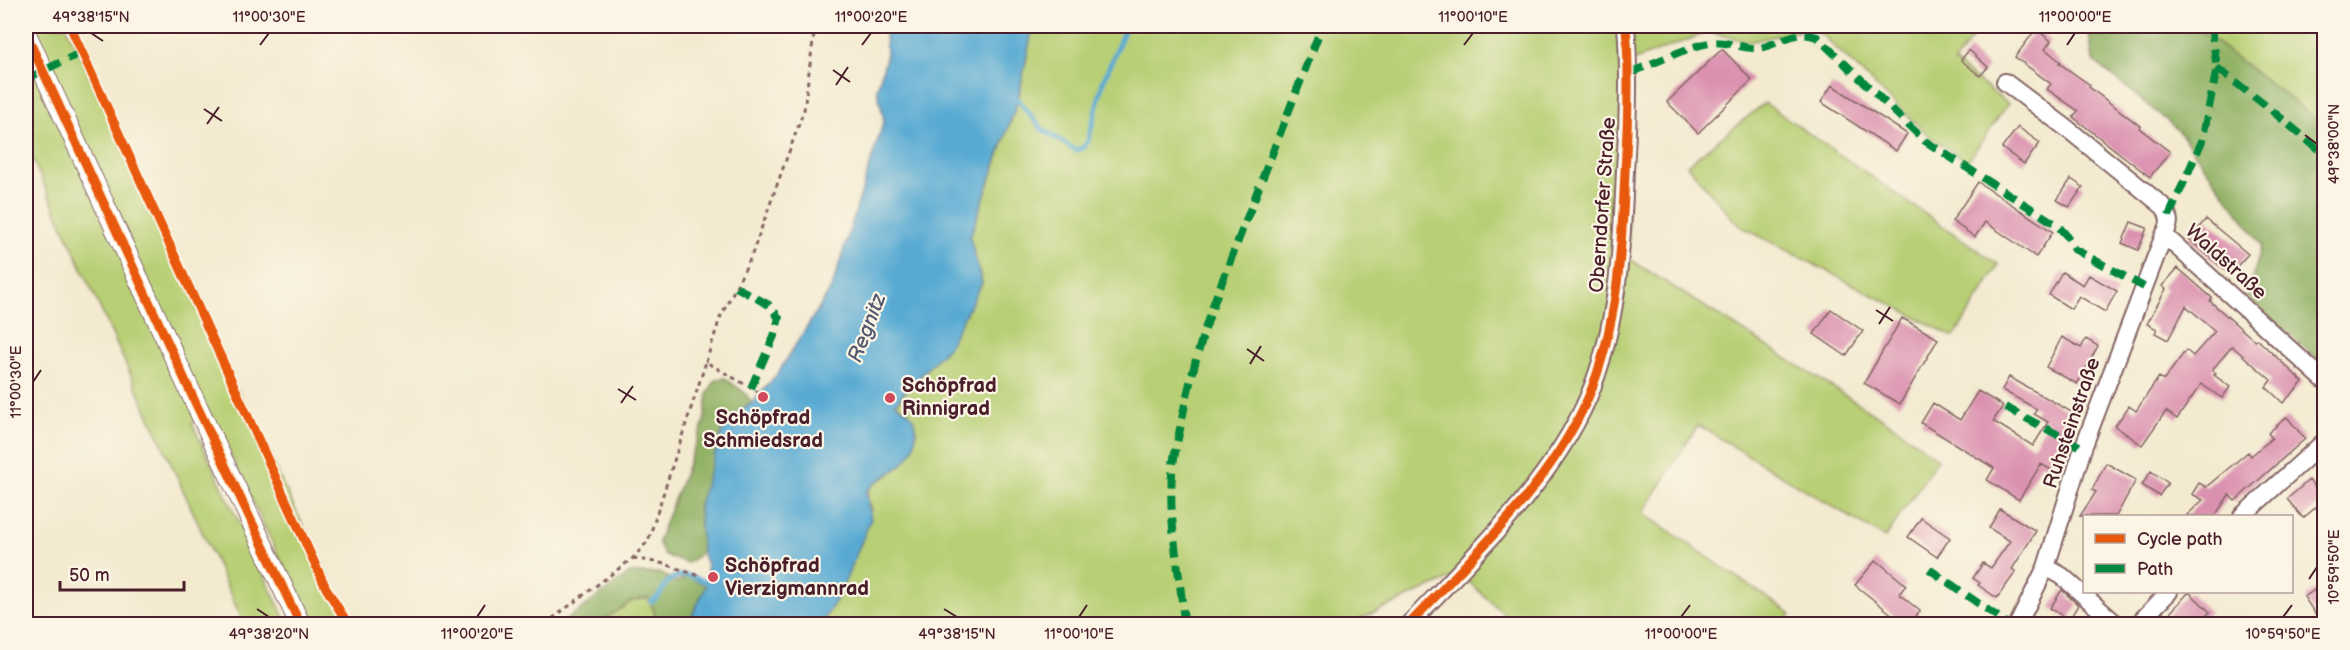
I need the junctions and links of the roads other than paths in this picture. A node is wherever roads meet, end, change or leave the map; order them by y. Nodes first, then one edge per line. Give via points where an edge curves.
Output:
1 (1626, 26) edge
2 (28, 40) edge
3 (2005, 82) dead end
4 (2164, 234) junction
5 (2325, 380) edge
6 (2325, 442) edge
7 (2243, 515) edge
8 (2046, 567) junction
9 (2167, 593) edge
10 (300, 624) edge
11 (1409, 624) edge
12 (2018, 624) edge
13 (2116, 624) edge
14 (2138, 624) edge

1 - 11 street, Oberndorfer Straße via 1630,73 1623,233 1601,362 1587,399 1535,486
2 - 10 street
3 - 4 street, Waldstraße via 2164,207 2170,226
4 - 5 street, Waldstraße
4 - 8 street, Ruhsteinstraße via 2083,448
6 - 7 street
8 - 12 street, Ruhsteinstraße
8 - 13 street via 2062,576
9 - 14 street

